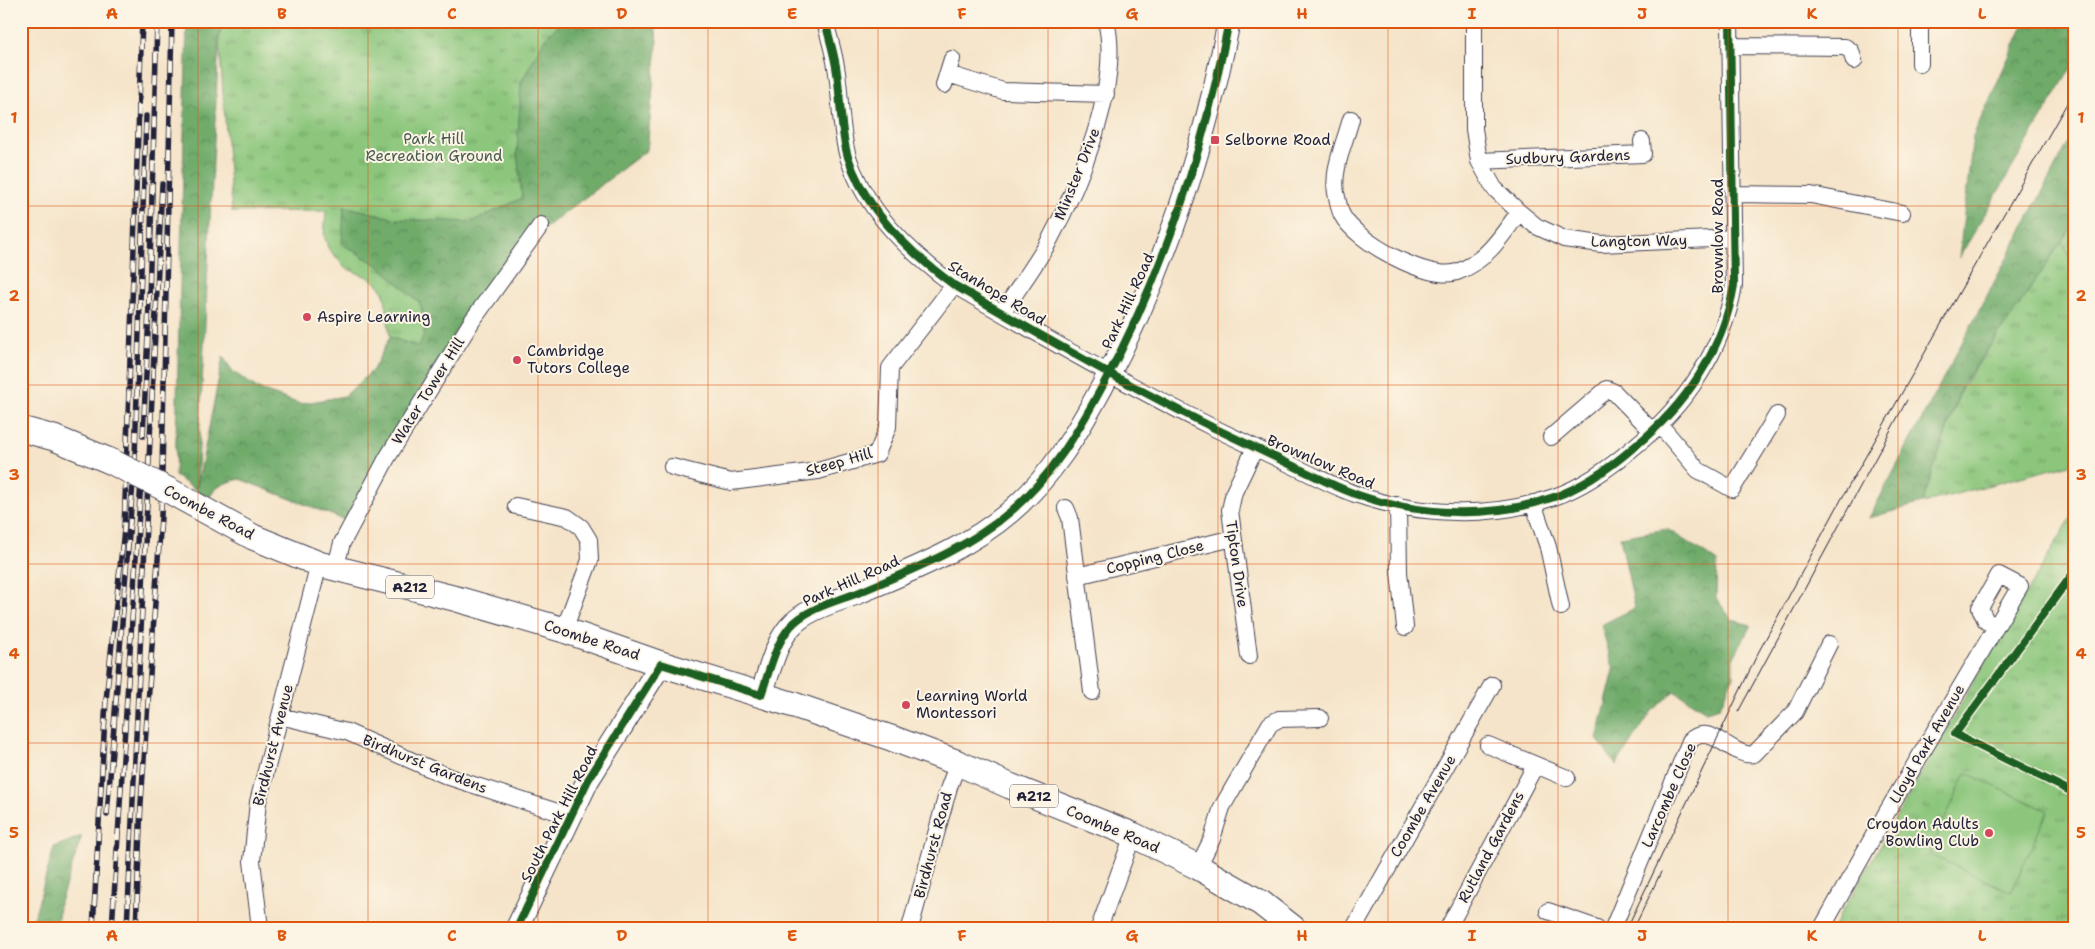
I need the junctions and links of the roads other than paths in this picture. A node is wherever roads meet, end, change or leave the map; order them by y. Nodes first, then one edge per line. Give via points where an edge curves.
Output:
1 (825, 21) edge
2 (1106, 21) edge
3 (1229, 21) edge
4 (1474, 21) edge
5 (1730, 21) edge
6 (1920, 21) edge
7 (1730, 46) junction
8 (1854, 62) dead end
9 (1920, 64) dead end
10 (948, 73) dead end
11 (1106, 94) junction
12 (1351, 119) dead end
13 (1642, 141) dead end
14 (1479, 161) junction
15 (1733, 194) junction
16 (1519, 212) junction
17 (1902, 213) dead end
18 (541, 225) dead end
19 (1733, 238) junction
20 (954, 285) junction
21 (1002, 313) junction
22 (1109, 375) junction
23 (1777, 415) dead end
24 (1656, 428) junction
25 (21, 429) edge
26 (1551, 437) dead end
27 (1255, 448) junction
28 (672, 467) dead end
29 (1533, 503) junction
30 (1398, 505) junction
31 (516, 506) dead end
32 (1066, 508) dead end
33 (1233, 538) junction
34 (327, 567) junction
35 (1077, 576) junction
36 (1560, 607) dead end
37 (1996, 626) junction
38 (1405, 627) dead end
39 (564, 630) junction
40 (1829, 644) dead end
41 (1249, 656) dead end
42 (661, 664) junction
43 (1492, 685) dead end
44 (1092, 692) dead end
45 (761, 695) junction
46 (280, 716) junction
47 (1320, 718) dead end
48 (1488, 745) dead end
49 (958, 763) junction
50 (1535, 766) junction
51 (1567, 778) dead end
52 (570, 816) junction
53 (1133, 835) junction
54 (1198, 867) junction
55 (1548, 912) dead end
56 (260, 928) edge
57 (517, 928) edge
58 (910, 928) edge
59 (1099, 928) edge
60 (1293, 928) edge
61 (1354, 928) edge
62 (1448, 928) edge
63 (1597, 928) edge
64 (1613, 928) edge
65 (1822, 928) edge

1 - 20 street, Stanhope Road via 837,74 845,145 860,185 896,234 924,262
2 - 11 street, Minster Drive via 1110,38
3 - 22 main road, Park Hill Road via 1208,119 1179,215 1156,277
4 - 14 street, Langton Way via 1474,129
5 - 7 street, Brownlow Road
6 - 9 street
7 - 8 street via 1845,47 1851,51
7 - 15 street, Brownlow Road
10 - 11 street via 1003,91
11 - 21 street, Minster Drive via 1080,175 1048,243
12 - 16 street via 1337,171 1336,192 1342,216 1360,237 1391,257 1432,272 1456,273 1482,259
13 - 14 street, Sudbury Gardens via 1643,154
14 - 16 street, Langton Way via 1494,188
15 - 17 street via 1811,195
15 - 19 street, Brownlow Road
16 - 19 street, Langton Way via 1536,226 1564,239 1601,244
18 - 34 street, Water Tower Hill via 472,321 387,458
19 - 24 street, Brownlow Road via 1734,285 1718,340 1692,387
20 - 21 street, Stanhope Road
20 - 28 street, Steep Hill via 890,368 888,427 877,454 818,471 731,482
21 - 22 street, Stanhope Road
22 - 27 street, Brownlow Road
22 - 45 main road, Park Hill Road via 1053,468 1012,510 988,530 926,563 796,621 782,639
23 - 24 street via 1732,489 1698,470
24 - 26 street via 1607,389
24 - 29 street, Brownlow Road via 1582,484
25 - 34 main road, Coombe Road / A212, bridge via 54,438 110,461 253,537
27 - 30 street, Brownlow Road via 1357,494
27 - 33 street, Tipton Drive via 1231,500
29 - 30 street, Brownlow Road via 1463,512
29 - 36 street via 1548,547
30 - 38 street via 1399,572
31 - 39 street via 567,516 581,527 589,540 590,560
32 - 35 street
33 - 35 street, Copping Close
33 - 41 street, Tipton Drive
34 - 39 main road, Coombe Road / A212
34 - 46 street, Birdhurst Avenue
35 - 44 street
37 - 37 street, Lloyd Park Avenue via 1986,621 1980,608 1999,576 2020,586
37 - 65 street, Lloyd Park Avenue
39 - 42 main road, Coombe Road / A212
40 - 64 street, Larcombe Close via 1795,712 1754,754 1740,754 1723,741 1708,736 1698,736 1690,741
42 - 45 main road, Coombe Road / A212
42 - 52 main road, South Park Hill Road via 608,746
43 - 61 street, Coombe Avenue
45 - 49 main road, Coombe Road / A212
46 - 52 street, Birdhurst Gardens via 338,729 450,777
46 - 56 street, Birdhurst Avenue via 262,782 253,835 253,874
47 - 54 street via 1279,719 1270,724 1222,807 1212,839
48 - 50 street
49 - 53 main road, Coombe Road / A212
49 - 58 street, Birdhurst Road
50 - 51 street
50 - 62 street, Rutland Gardens
52 - 57 main road, South Park Hill Road
53 - 54 main road, Coombe Road / A212
53 - 59 street
54 - 60 main road, Coombe Road / A212 via 1261,903
55 - 63 street

